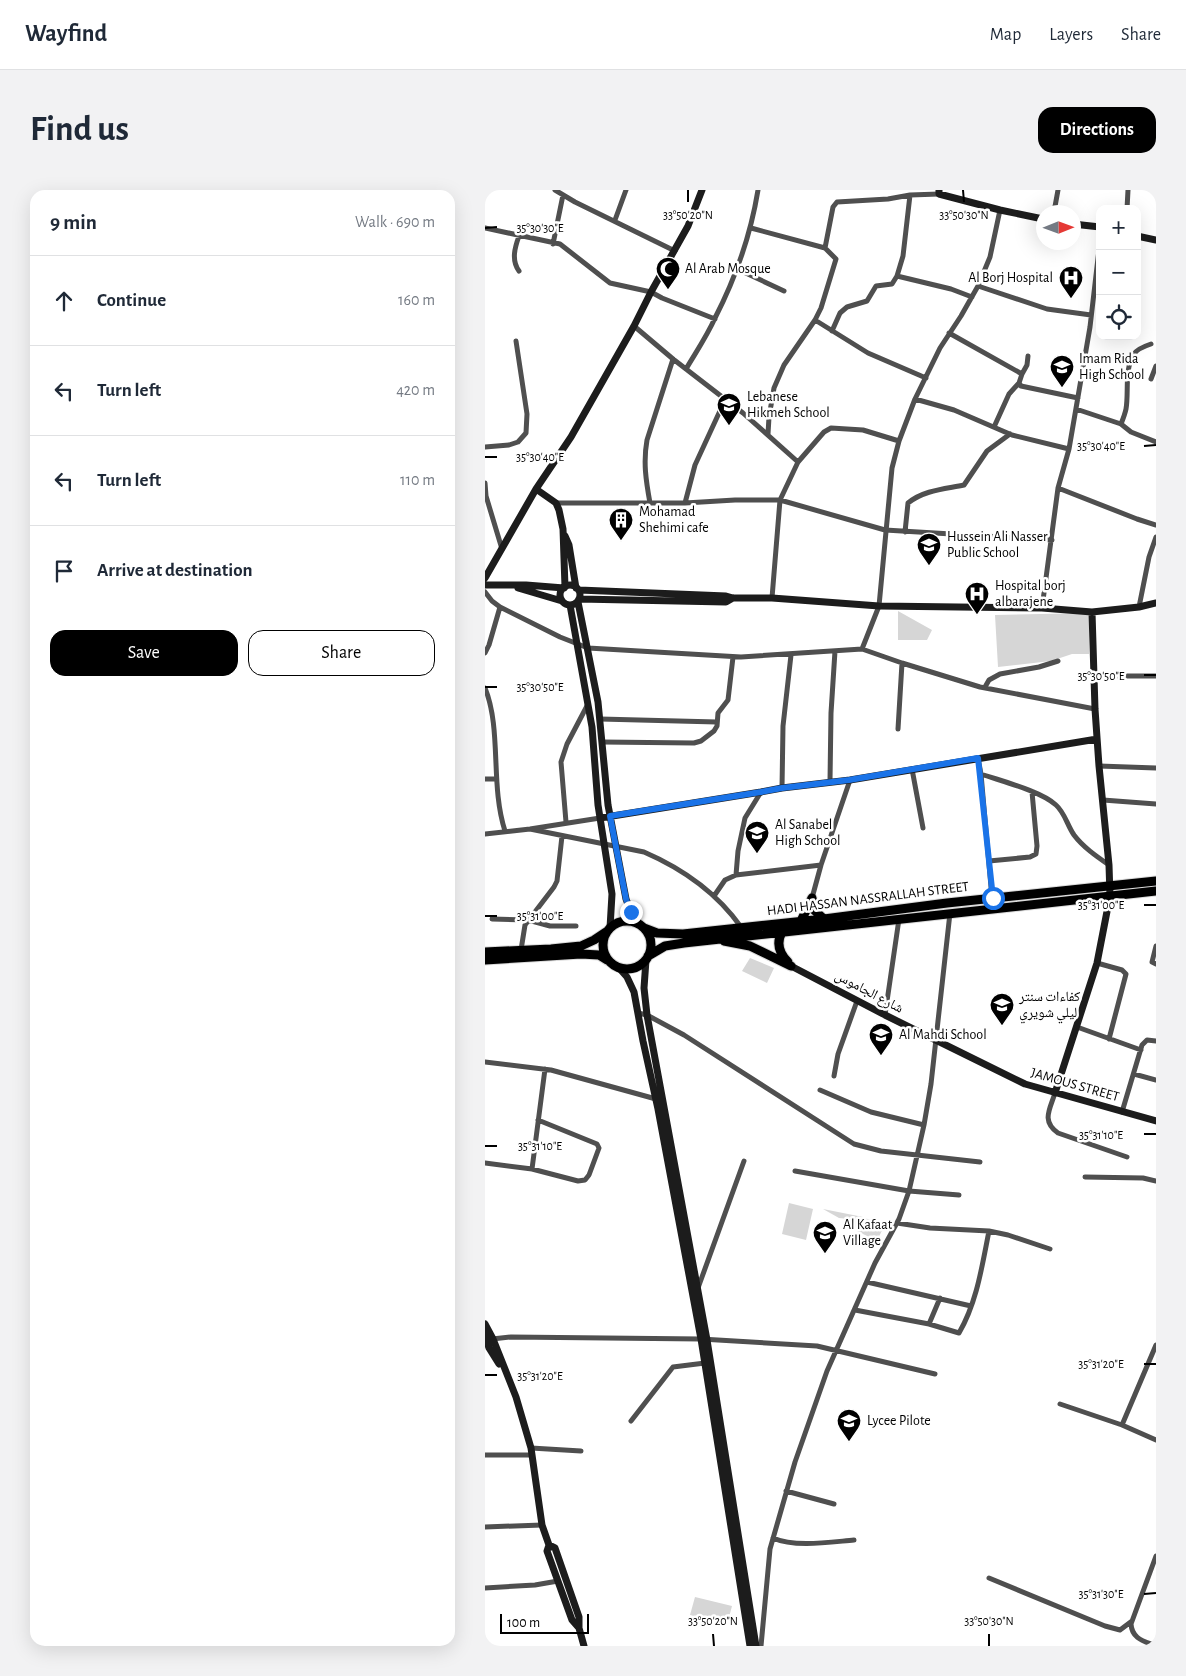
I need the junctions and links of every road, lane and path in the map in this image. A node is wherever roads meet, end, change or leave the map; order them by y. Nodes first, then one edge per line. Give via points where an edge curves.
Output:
1 (555, 190) edge
2 (626, 190) edge
3 (702, 190) edge
4 (758, 190) edge
5 (1058, 190) edge
6 (1128, 190) edge
7 (939, 192) edge
8 (563, 195) junction
9 (910, 195) junction
10 (1055, 205) edge
11 (1127, 205) edge
12 (1000, 210) junction
13 (1036, 218) edge
14 (615, 220) junction
15 (1081, 225) edge
16 (1096, 227) edge
17 (485, 228) edge
18 (751, 228) junction
19 (519, 236) junction
20 (1141, 237) edge
21 (1156, 240) edge
22 (553, 244) junction
23 (825, 248) junction
24 (1099, 250) edge
25 (675, 251) junction
26 (735, 268) junction
27 (519, 271) dead end
28 (897, 276) junction
29 (978, 286) junction
30 (784, 291) dead end
31 (651, 292) junction
32 (973, 297) junction
33 (1091, 315) junction
34 (715, 319) junction
35 (815, 320) junction
36 (634, 326) junction
37 (832, 331) junction
38 (949, 333) junction
39 (516, 341) dead end
40 (1151, 344) dead end
41 (1029, 356) dead end
42 (673, 359) junction
43 (1156, 366) edge
44 (686, 369) junction
45 (1022, 374) junction
46 (926, 378) junction
47 (1151, 379) dead end
48 (1019, 383) junction
49 (1078, 398) junction
50 (915, 399) junction
51 (725, 400) junction
52 (1076, 409) junction
53 (1121, 424) junction
54 (994, 427) junction
55 (767, 434) junction
56 (1010, 434) junction
57 (899, 441) junction
58 (1156, 442) edge
59 (485, 447) edge
60 (1069, 449) junction
61 (797, 462) junction
62 (485, 483) edge
63 (1059, 488) junction
64 (536, 489) junction
65 (486, 496) edge
66 (781, 500) junction
67 (556, 503) junction
68 (651, 503) junction
69 (685, 503) junction
70 (1156, 525) edge
71 (563, 529) junction
72 (885, 530) junction
73 (905, 532) junction
74 (1156, 537) edge
75 (1052, 540) junction
76 (501, 549) junction
77 (485, 578) edge
78 (485, 585) edge
79 (505, 586) junction
80 (565, 588) junction
81 (577, 589) junction
82 (485, 592) edge
83 (733, 598) junction
84 (773, 598) junction
85 (562, 601) junction
86 (576, 602) junction
87 (1156, 603) edge
88 (879, 606) junction
89 (500, 607) junction
90 (1139, 607) junction
91 (1042, 608) junction
92 (1092, 612) junction
93 (579, 646) junction
94 (588, 648) junction
95 (862, 649) junction
96 (835, 651) junction
97 (485, 653) edge
98 (791, 655) junction
99 (733, 657) junction
100 (1058, 661) dead end
101 (902, 663) junction
102 (1095, 676) junction
103 (1156, 676) edge
104 (485, 688) edge
105 (985, 688) junction
106 (589, 702) junction
107 (1095, 709) junction
108 (600, 720) junction
109 (717, 722) junction
110 (899, 729) dead end
111 (485, 731) edge
112 (493, 733) junction
113 (1097, 739) junction
114 (602, 742) junction
115 (978, 758) junction
116 (1099, 766) junction
117 (1156, 768) edge
118 (912, 769) junction
119 (981, 774) junction
120 (485, 779) edge
121 (495, 779) junction
122 (849, 780) junction
123 (830, 781) junction
124 (782, 788) junction
125 (761, 792) junction
126 (1032, 792) junction
127 (1103, 800) junction
128 (1156, 804) edge
129 (610, 816) junction
130 (600, 818) junction
131 (565, 822) junction
132 (923, 828) dead end
133 (531, 829) junction
134 (505, 831) junction
135 (485, 834) edge
136 (562, 836) junction
137 (605, 844) junction
138 (616, 846) junction
139 (989, 861) junction
140 (821, 865) junction
141 (1109, 865) junction
142 (736, 875) junction
143 (1156, 881) edge
144 (1110, 891) junction
145 (1156, 891) edge
146 (714, 896) junction
147 (812, 898) junction
148 (993, 898) junction
149 (950, 913) junction
150 (492, 919) dead end
151 (824, 919) junction
152 (899, 919) junction
153 (528, 920) junction
154 (801, 921) junction
155 (576, 926) dead end
156 (642, 926) junction
157 (741, 927) junction
158 (609, 929) junction
159 (782, 932) junction
160 (714, 939) junction
161 (1156, 946) edge
162 (521, 950) junction
163 (485, 952) edge
164 (647, 958) junction
165 (485, 960) edge
166 (607, 960) junction
167 (1097, 963) junction
168 (1156, 964) edge
169 (791, 966) junction
170 (619, 968) junction
171 (857, 1001) junction
172 (638, 1012) junction
173 (647, 1015) junction
174 (885, 1015) junction
175 (1077, 1027) junction
176 (1109, 1039) junction
177 (936, 1041) junction
178 (1156, 1041) edge
179 (1141, 1050) junction
180 (485, 1062) edge
181 (545, 1069) junction
182 (1134, 1074) junction
183 (833, 1076) dead end
184 (1156, 1080) edge
185 (820, 1090) dead end
186 (1055, 1093) junction
187 (655, 1099) junction
188 (1122, 1112) junction
189 (538, 1120) junction
190 (1156, 1121) edge
191 (925, 1125) junction
192 (918, 1156) junction
193 (1127, 1157) dead end
194 (744, 1161) dead end
195 (980, 1162) dead end
196 (485, 1163) edge
197 (532, 1169) junction
198 (795, 1171) dead end
199 (1085, 1177) dead end
200 (1156, 1181) edge
201 (909, 1191) junction
202 (959, 1195) dead end
203 (897, 1223) junction
204 (989, 1231) junction
205 (1050, 1249) dead end
206 (867, 1282) junction
207 (697, 1288) junction
208 (940, 1298) junction
209 (971, 1306) junction
210 (855, 1310) junction
211 (485, 1324) edge
212 (929, 1324) junction
213 (487, 1339) edge
214 (704, 1340) junction
215 (1156, 1345) edge
216 (837, 1350) junction
217 (705, 1363) junction
218 (935, 1374) dead end
219 (1060, 1404) dead end
220 (631, 1421) dead end
221 (1122, 1425) junction
222 (1156, 1440) edge
223 (531, 1451) junction
224 (581, 1451) dead end
225 (485, 1454) edge
226 (787, 1491) junction
227 (834, 1504) dead end
228 (542, 1525) junction
229 (485, 1527) edge
230 (773, 1538) junction
231 (854, 1540) dead end
232 (549, 1545) junction
233 (1156, 1556) edge
234 (989, 1578) dead end
235 (558, 1581) junction
236 (485, 1588) edge
237 (1132, 1621) junction
238 (579, 1628) junction
239 (584, 1646) edge
240 (750, 1646) edge
241 (756, 1646) edge
242 (761, 1646) edge
243 (1156, 1646) edge

1 - 8 street
2 - 14 street
3 - 25 street
4 - 18 street
5 - 10 street
6 - 11 street
7 - 9 street
7 - 12 street
8 - 14 street
8 - 22 street
9 - 23 street via 837,202 833,207
9 - 28 street via 903,256
12 - 13 street
12 - 29 street via 990,256
14 - 25 street
15 - 16 street
17 - 19 street
18 - 23 street
18 - 26 street
19 - 22 street
19 - 27 street via 515,256 515,266
20 - 21 street
22 - 31 street via 568,249 610,283
23 - 35 street via 834,256 835,263
24 - 33 street
25 - 31 street
26 - 30 street
26 - 34 street
28 - 32 street
28 - 37 street via 892,284 877,286 864,303 843,310
29 - 32 street
29 - 33 street via 1047,309
31 - 34 street
31 - 36 street
32 - 38 street
33 - 49 street
34 - 44 street
35 - 37 street
35 - 55 street via 784,365 774,388
36 - 42 street
36 - 64 street via 571,438
37 - 46 street via 880,359
38 - 45 street
38 - 46 street
39 - 59 street via 527,414 526,433 518,442
40 - 53 street via 1134,353 1132,358
41 - 45 street
42 - 44 street
42 - 68 street via 647,440 645,465
43 - 47 street
44 - 51 street
45 - 48 street
46 - 50 street
48 - 49 street
48 - 54 street via 1009,394
49 - 52 street
50 - 54 street via 954,410
50 - 57 street
51 - 55 street
51 - 69 street via 695,465
52 - 53 street
52 - 60 street
53 - 58 street via 1131,432
54 - 56 street
55 - 61 street
56 - 60 street
56 - 73 street via 987,451 964,485 919,495 908,503
57 - 61 street via 863,430 831,428
57 - 72 street via 892,468
60 - 63 street
61 - 66 street
62 - 65 street
63 - 70 street
63 - 75 street
64 - 67 street
64 - 76 street
65 - 76 street
66 - 69 street
66 - 72 street
66 - 84 street
67 - 68 street
67 - 71 street
68 - 69 street
71 - 80 street
71 - 81 street
72 - 73 street
72 - 88 street
73 - 75 street
74 - 90 street
75 - 91 street
76 - 77 street
78 - 79 street
79 - 80 street
79 - 85 street
80 - 81 street
80 - 85 street
81 - 83 street
81 - 86 street
82 - 89 street
83 - 84 street
83 - 86 street via 726,602
84 - 88 street
85 - 86 street
86 - 93 street
86 - 94 street
87 - 90 street
88 - 91 street
88 - 95 street
89 - 93 street
89 - 97 street
90 - 92 street
91 - 92 street
92 - 102 street
93 - 94 street
93 - 106 street
94 - 99 street
94 - 108 street
95 - 96 street
95 - 101 street
96 - 98 street
96 - 123 street
98 - 99 street
98 - 124 street via 783,726
99 - 109 street via 728,700 718,713
100 - 105 street via 994,676
101 - 105 street
101 - 110 street
102 - 103 street
102 - 107 street
104 - 112 street
105 - 107 street
106 - 130 street
106 - 131 street via 561,762
107 - 113 street
108 - 109 street
108 - 114 street
109 - 114 street via 710,736 694,743
111 - 112 street
112 - 121 street
113 - 115 street
113 - 116 street
114 - 129 street
115 - 118 street
115 - 119 street
116 - 117 street
116 - 127 street
118 - 122 street
118 - 132 street
119 - 126 street
119 - 139 street
120 - 121 street
121 - 134 street
122 - 123 street
122 - 140 street
123 - 124 street
124 - 125 street
125 - 129 street
125 - 142 street via 745,818
126 - 139 street via 1036,854
126 - 141 street via 1054,803 1079,841
127 - 128 street
127 - 141 street
129 - 130 street
129 - 138 street
130 - 131 street
130 - 137 street
131 - 133 street
133 - 134 street
133 - 136 street
134 - 135 street
136 - 137 street
136 - 153 street via 557,881
137 - 138 street
137 - 158 street via 612,894
138 - 146 street via 655,857
138 - 156 street via 626,899
139 - 148 street
140 - 142 street
140 - 147 street
141 - 144 street
142 - 146 street via 725,880
143 - 144 highway, HADI HASSAN NASSRALLAH STREET
144 - 145 highway, HADI HASSAN NASSRALLAH STREET
144 - 148 highway, HADI HASSAN NASSRALLAH STREET
144 - 149 highway, HADI HASSAN NASSRALLAH STREET
144 - 167 street
146 - 157 street
147 - 151 highway via 814,910
147 - 154 highway
148 - 151 highway, HADI HASSAN NASSRALLAH STREET
149 - 152 highway, HADI HASSAN NASSRALLAH STREET
149 - 177 street
150 - 153 street
151 - 154 highway, HADI HASSAN NASSRALLAH STREET
152 - 159 highway, HADI HASSAN NASSRALLAH STREET
152 - 174 street
153 - 155 street via 551,926
153 - 162 street
154 - 157 highway, HADI HASSAN NASSRALLAH STREET
156 - 157 highway, HADI HASSAN NASSRALLAH STREET via 657,933 671,934
156 - 158 highway via 624,921
156 - 164 highway via 651,941
158 - 162 highway via 581,946
158 - 166 highway via 602,947
159 - 160 highway, HADI HASSAN NASSRALLAH STREET
159 - 169 highway via 779,948
160 - 164 highway, HADI HASSAN NASSRALLAH STREET via 671,944
160 - 169 highway via 750,946
161 - 168 street via 1152,962
162 - 163 highway
164 - 170 highway via 633,969
164 - 173 street via 644,982
165 - 166 highway via 581,954
166 - 170 highway
167 - 175 street
167 - 176 street via 1122,970 1125,974
169 - 171 street, شارع الجاموس
170 - 172 street via 632,986
171 - 174 street, شارع الجاموس
171 - 183 street
172 - 173 street
172 - 187 street
173 - 192 street via 713,1053 854,1144
173 - 207 street
174 - 177 street, شارع الجاموس
175 - 176 street
175 - 186 street
176 - 179 street
177 - 186 street, JAMOUS STREET via 1025,1084
177 - 191 street
178 - 179 street via 1147,1040
179 - 182 street
180 - 181 street
181 - 187 street
181 - 189 street
182 - 184 street
182 - 188 street
185 - 191 street via 871,1112
186 - 188 street, JAMOUS STREET
186 - 193 street via 1048,1118 1052,1128
187 - 214 street
188 - 190 street, JAMOUS STREET
189 - 197 street
189 - 197 street via 597,1144 599,1148 585,1180
191 - 192 street
192 - 195 street
192 - 201 street
194 - 207 street
196 - 197 street
198 - 201 street
199 - 200 street
201 - 202 street
201 - 203 street
203 - 204 street
203 - 206 street
204 - 205 street
204 - 209 street
206 - 208 street
206 - 210 street
207 - 214 street
208 - 209 street
208 - 212 street
209 - 212 street via 959,1333
210 - 212 street
210 - 216 street
211 - 213 street
213 - 214 street
213 - 223 street via 516,1397
214 - 216 street
214 - 217 street
214 - 241 street
215 - 221 street
216 - 218 street
216 - 226 street
217 - 220 street via 673,1367
217 - 240 street
219 - 221 street
221 - 222 street
223 - 224 street
223 - 225 street
223 - 228 street
226 - 227 street
226 - 230 street
228 - 229 street
228 - 232 street
230 - 231 street via 791,1542
230 - 242 street
232 - 235 street via 547,1550
232 - 238 street via 555,1548 579,1617
233 - 237 street
234 - 237 street via 1105,1626 1120,1630
235 - 236 street
235 - 238 street via 572,1620
237 - 243 street via 1131,1628 1136,1636
238 - 239 street

